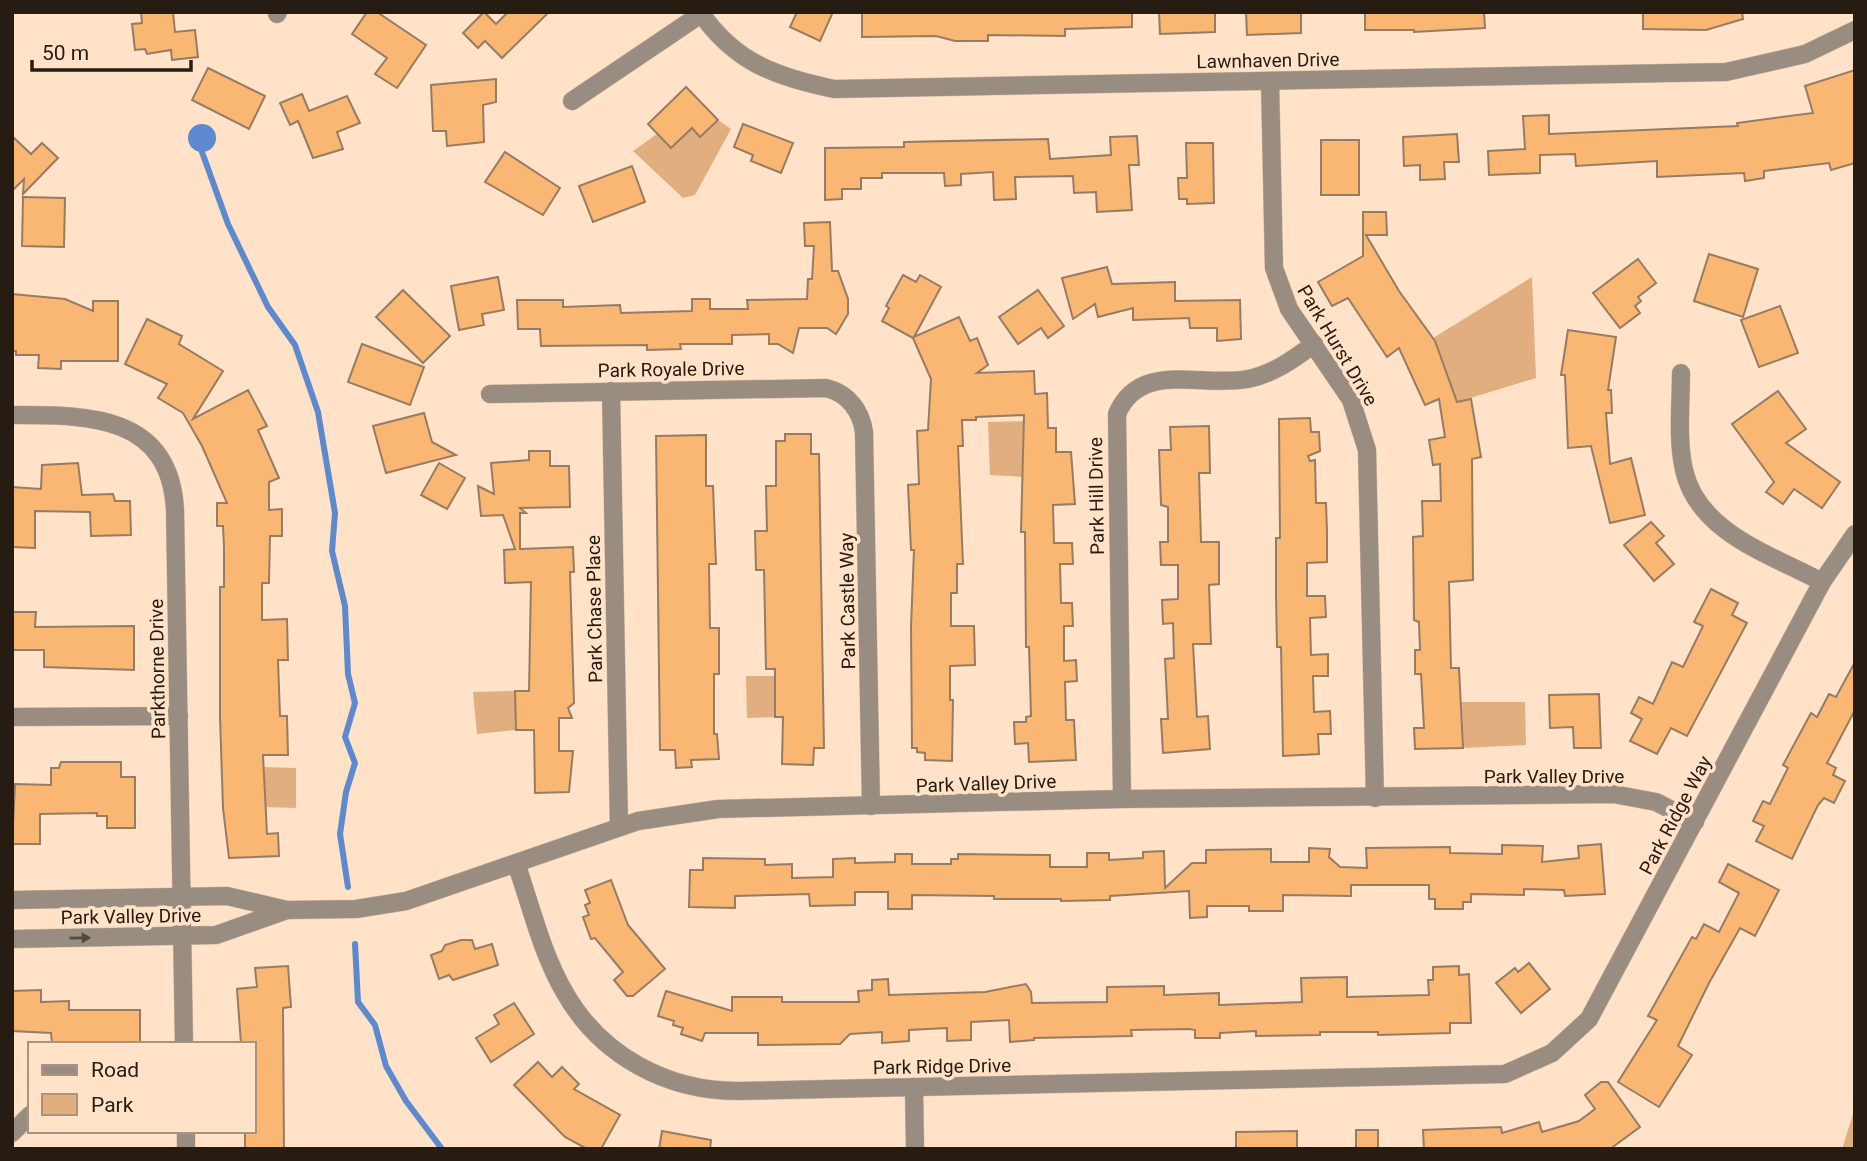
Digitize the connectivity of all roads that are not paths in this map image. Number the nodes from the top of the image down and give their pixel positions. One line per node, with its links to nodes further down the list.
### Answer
1 (701, 13): 3 (street, Lawnhaven Drive); 4 (street)
2 (1855, 30): 3 (street, Lawnhaven Drive)
3 (1270, 81): 5 (street, Park Hurst Drive)
4 (572, 101)
5 (1314, 344): 15 (street, Park Hurst Drive); 16 (street, Park Hill Drive)
6 (1681, 373): 12 (street)
7 (611, 391): 8 (street, Park Royale Drive); 9 (street, Park Royale Drive); 19 (street, Park Chase Place)
8 (490, 394)
9 (848, 400): 17 (street, Park Castle Way)
10 (12, 415): 13 (street, Parkthorne Drive)
11 (1855, 534): 12 (street, Park Ridge Way)
12 (1822, 582): 18 (street, Park Ridge Way)
13 (179, 716): 14 (street); 21 (street, Parkthorne Drive)
14 (12, 717)
15 (1375, 798): 16 (street, Park Valley Drive); 18 (street, Park Valley Drive)
16 (1122, 799): 17 (street, Park Valley Drive)
17 (871, 806): 19 (street, Park Valley Drive)
18 (1695, 822): 27 (street, Park Ridge Way)
19 (619, 827): 20 (street, Park Valley Drive)
20 (516, 863): 23 (street, Park Valley Drive); 28 (street, Park Ridge Drive)
21 (182, 897): 22 (street, Park Valley Drive); 23 (street, Park Valley Drive); 24 (street, Parkthorne Drive)
22 (12, 900)
23 (287, 910): 24 (street, Park Valley Drive)
24 (183, 936): 25 (street, Park Valley Drive, one-way to 24); 26 (street, Parkthorne Drive)
25 (12, 939)
26 (184, 1042)
27 (1495, 1076): 28 (street, Park Ridge Drive)
28 (914, 1087): 31 (street)
29 (28, 1117): 30 (street)
30 (12, 1133)
31 (915, 1149)

